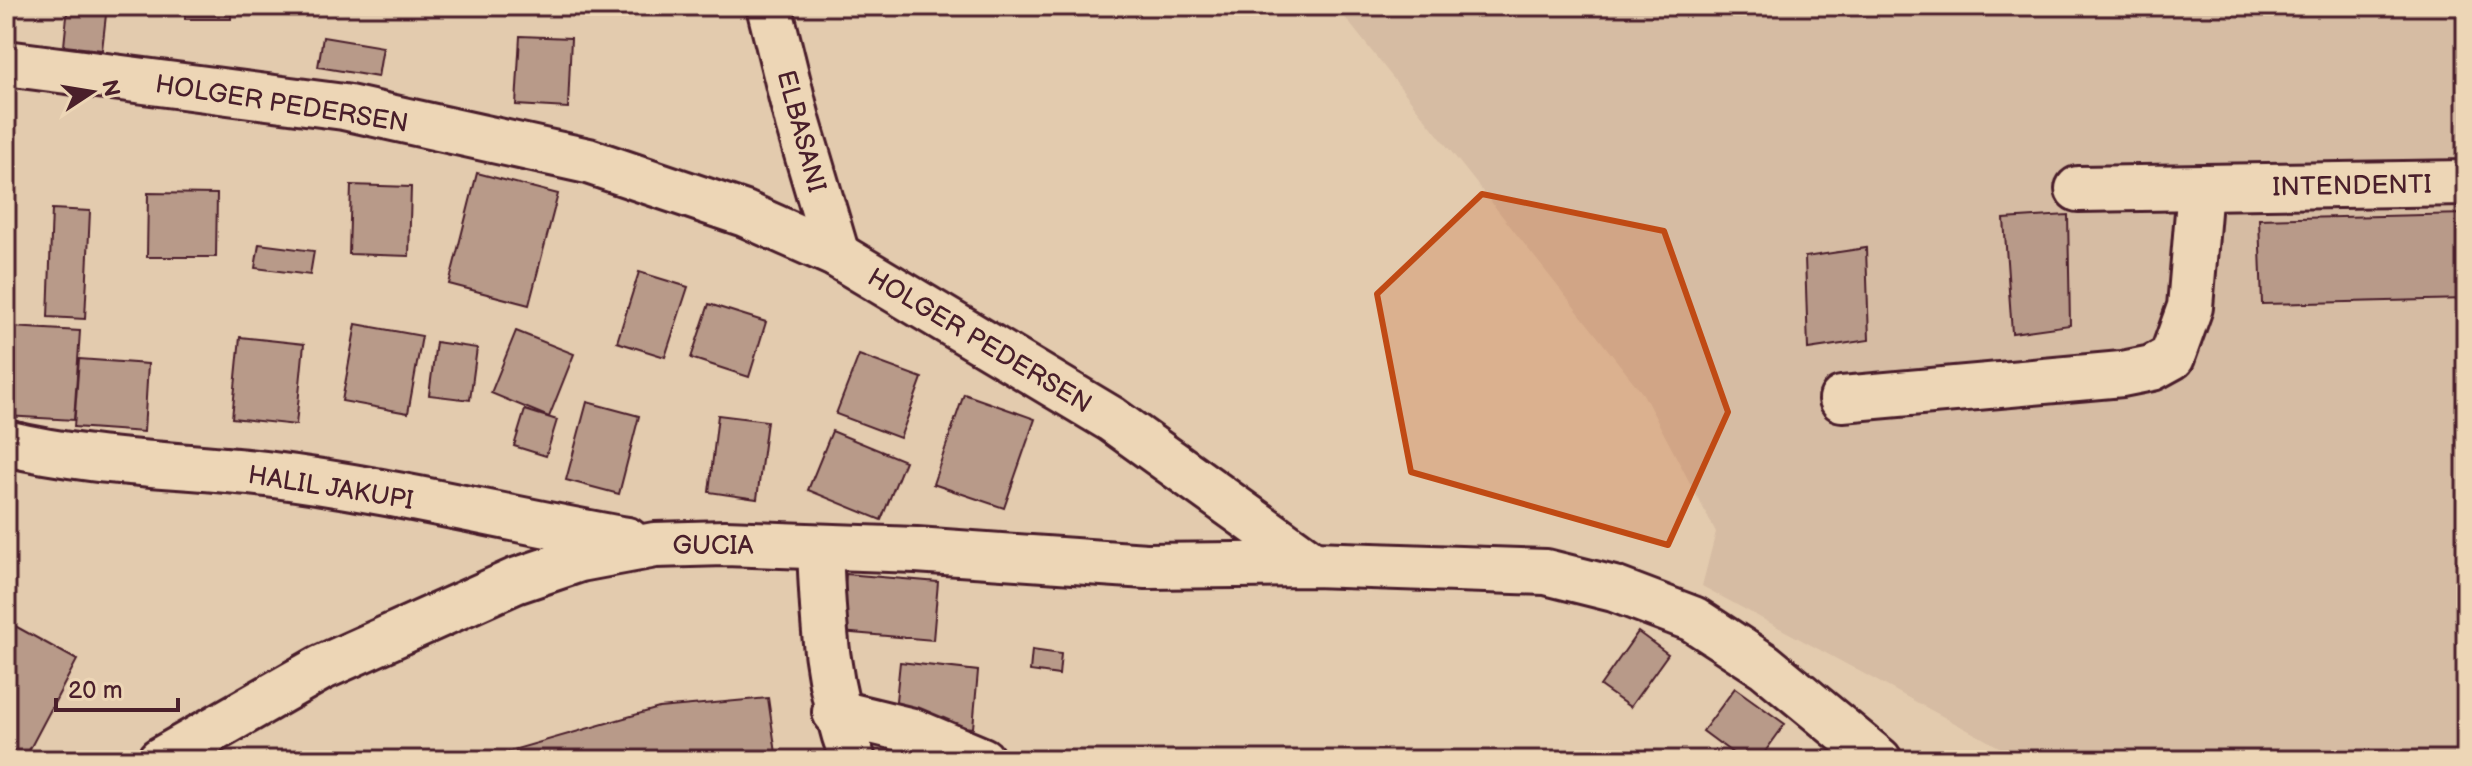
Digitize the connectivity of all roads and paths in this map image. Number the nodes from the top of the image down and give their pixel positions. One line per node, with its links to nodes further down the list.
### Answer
1 (769, 6): 6 (street, ELBASANI)
2 (6, 63): 6 (street, HOLGER PEDERSEN)
3 (2466, 183): 4 (street, INTENDENTI)
4 (2219, 188): 5 (street, INTENDENTI); 7 (street)
5 (2078, 189)
6 (837, 255): 11 (street, HOLGER PEDERSEN)
7 (1842, 399)
8 (6, 443): 9 (street, HALIL JAKUPI)
9 (655, 545): 10 (street, GUCIA); 13 (street, GUCIA)
10 (820, 548): 11 (street, GUCIA); 12 (street)
11 (1313, 564): 16 (street)
12 (835, 712): 14 (street); 15 (street)
13 (160, 760)
14 (853, 760)
15 (982, 760)
16 (1879, 760)

